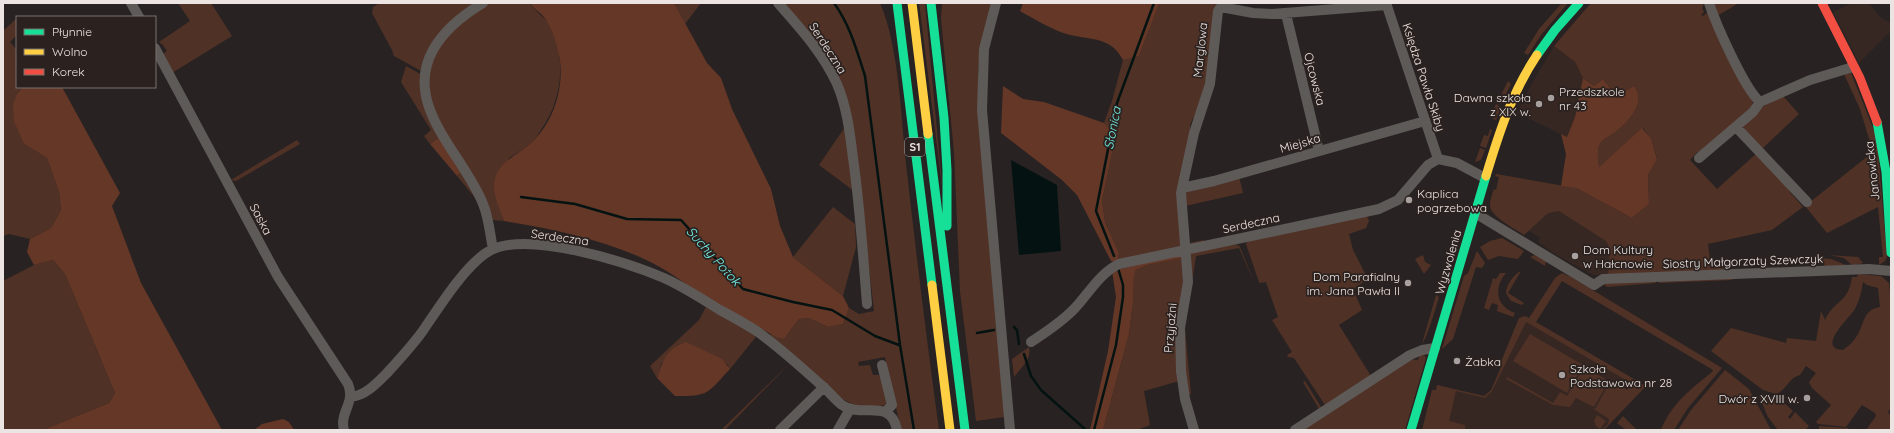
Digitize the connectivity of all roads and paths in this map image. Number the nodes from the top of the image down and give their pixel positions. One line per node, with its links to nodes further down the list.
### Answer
1 (131, 3): 14 (street)
2 (483, 3): 28 (street)
3 (778, 3): 33 (street, Serdeczna)
4 (897, 3): 15 (main road, S1)
5 (912, 3): 32 (main road, S1)
6 (931, 3): 32 (main road)
7 (996, 3): 47 (street)
8 (1579, 3): 24 (main road, Wyzwolenia)
9 (1709, 3): 18 (street)
10 (1822, 3): 17 (main road, Janowicka)
11 (1387, 4): 13 (street, Marglowa); 19 (street, Księdza Pawła Skiby)
12 (888, 8): 15 (main road)
13 (1286, 14): 21 (street, Ojcowska); 25 (street, Marglowa)
14 (138, 16)
15 (902, 45): 45 (main road, S1)
16 (156, 50): 38 (street, Saska)
17 (1853, 67): 18 (street); 30 (main road, Janowicka)
18 (1760, 102): 20 (street)
19 (1424, 121): 21 (street, Miejska); 23 (street, Księdza Pawła Skiby)
20 (1736, 127): 22 (street); 26 (street)
21 (1319, 151): 25 (street, Miejska)
22 (1699, 158)
23 (1438, 159): 24 (street); 29 (street, Serdeczna)
24 (1485, 178): 27 (main road, Wyzwolenia)
25 (1182, 188): 29 (street, Przyjaźni)
26 (1807, 202)
27 (1475, 213): 31 (street, Siostry Małgorzaty Szewczyk); 35 (main road, Wyzwolenia)
28 (493, 249): 37 (street, Serdeczna); 38 (street)
29 (1186, 250): 34 (street, Serdeczna); 48 (street, Przyjaźni)
30 (1891, 253)
31 (1891, 271)
32 (944, 272): 46 (main road, S1)
33 (867, 304)
34 (1031, 342)
35 (1435, 348): 49 (street); 50 (main road, Wyzwolenia)
36 (882, 365): 40 (street)
37 (824, 387): 39 (street, Serdeczna); 42 (street)
38 (351, 397): 41 (street)
39 (850, 409): 40 (street); 43 (street)
40 (886, 412): 44 (street)
41 (344, 430)
42 (780, 430)
43 (838, 430)
44 (897, 430)
45 (950, 430)
46 (965, 430)
47 (1010, 430)
48 (1194, 430)
49 (1295, 430)
50 (1412, 430)

